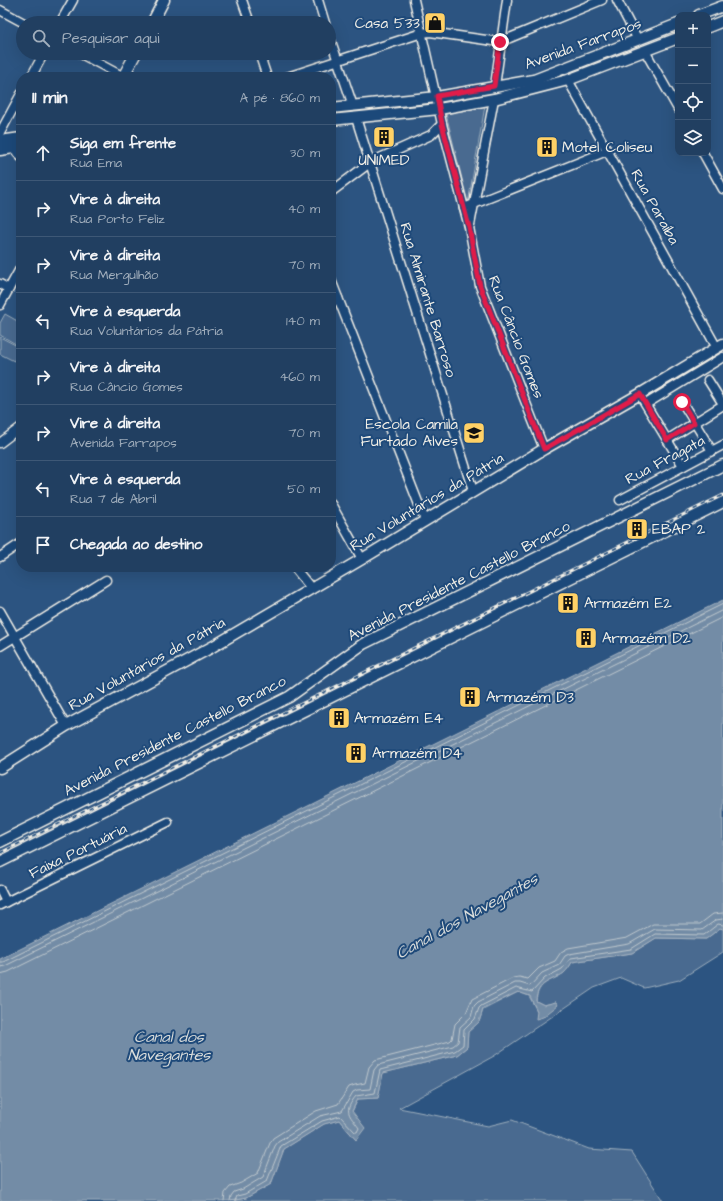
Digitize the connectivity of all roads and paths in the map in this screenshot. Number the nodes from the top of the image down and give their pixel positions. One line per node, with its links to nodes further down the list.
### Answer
1 (73, 0): 12 (street)
2 (164, 0): 13 (main road)
3 (242, 0): 14 (street)
4 (318, 0): 15 (street)
5 (414, 0): 20 (street, Rua Câncio Gomes)
6 (507, 0): 23 (street)
7 (602, 0): 23 (street)
8 (617, 0): 22 (street)
9 (718, 4): 11 (main road)
10 (0, 10): 16 (street)
11 (704, 12)
12 (64, 16)
13 (156, 16)
14 (248, 16)
15 (323, 16)
16 (16, 19)
17 (723, 21): 19 (main road)
18 (675, 25): 22 (main road, Avenida Farrapos)
19 (711, 26)
20 (422, 33): 23 (street); 30 (street); 38 (street, Rua Câncio Gomes)
21 (675, 39): 24 (main road, Avenida Farrapos)
22 (638, 40): 37 (main road, Avenida Farrapos)
23 (500, 42): 37 (street)
24 (645, 51): 36 (main road, Avenida Farrapos); 41 (street)
25 (336, 58): 30 (street)
26 (40, 60): 31 (street)
27 (92, 60): 32 (street)
28 (132, 60): 33 (main road)
29 (261, 60): 34 (street)
30 (337, 61): 35 (street); 42 (street)
31 (34, 72)
32 (114, 72)
33 (126, 72)
34 (265, 72)
35 (303, 72)
36 (568, 80): 39 (main road, Avenida Farrapos); 53 (street, Rua Paraíba)
37 (494, 86): 38 (main road, Avenida Farrapos)
38 (437, 96): 42 (main road, Avenida Farrapos); 44 (street, Rua Câncio Gomes)
39 (494, 99): 44 (main road, Avenida Farrapos); 58 (street)
40 (16, 103): 48 (street)
41 (675, 104)
42 (353, 106): 43 (main road, Avenida Farrapos)
43 (336, 108)
44 (439, 109): 45 (main road, Avenida Farrapos); 47 (street, Rua Câncio Gomes)
45 (356, 118): 46 (main road, Avenida Farrapos); 55 (street, Rua Almirante Barroso)
46 (336, 120)
47 (442, 124): 55 (street); 59 (street, Rua Câncio Gomes)
48 (0, 133)
49 (16, 139): 50 (main road)
50 (0, 141)
51 (0, 150): 52 (main road)
52 (16, 151)
53 (607, 151): 58 (street); 67 (street, Rua Paraíba)
54 (705, 156): 57 (street)
55 (371, 162): 56 (street); 83 (street, Rua Almirante Barroso)
56 (336, 188)
57 (723, 189)
58 (474, 204): 59 (street); 60 (street)
59 (464, 208): 60 (street, Rua Câncio Gomes)
60 (469, 227): 79 (street, Rua Câncio Gomes)
61 (16, 276): 63 (street)
62 (0, 284): 63 (street)
63 (9, 289): 66 (street)
64 (336, 293): 65 (street)
65 (338, 298): 87 (street)
66 (0, 305)
67 (720, 346): 70 (main road, Rua Voluntários da Pátria)
68 (723, 357): 72 (street)
69 (708, 380): 73 (street)
70 (640, 394): 72 (street); 79 (main road, Rua Voluntários da Pátria)
71 (682, 402): 74 (street)
72 (646, 404): 76 (street)
73 (723, 405): 74 (street)
74 (694, 423): 76 (street); 80 (street)
75 (16, 431): 77 (street)
76 (667, 440): 82 (street)
77 (0, 443)
78 (723, 445): 80 (street, Rua Fragata)
79 (544, 449): 83 (main road, Rua Voluntários da Pátria)
80 (712, 451): 82 (street, Rua Fragata)
81 (723, 465): 100 (main road, Avenida Presidente Castello Branco)
82 (683, 466): 84 (street, Rua Fragata)
83 (473, 491): 87 (main road, Rua Voluntários da Pátria)
84 (620, 500)
85 (723, 502): 101 (main road)
86 (336, 513): 90 (street)
87 (425, 520): 90 (main road, Rua Voluntários da Pátria)
88 (16, 546): 89 (street)
89 (0, 557)
90 (362, 559): 93 (main road, Rua Voluntários da Pátria)
91 (298, 572): 93 (street)
92 (106, 580): 95 (street)
93 (311, 588): 97 (main road, Rua Voluntários da Pátria)
94 (0, 611): 95 (street)
95 (15, 637): 96 (street); 97 (street)
96 (0, 646)
97 (66, 726): 98 (main road, Rua Voluntários da Pátria)
98 (0, 768)
99 (168, 822): 103 (street, Faixa Portuária)
100 (0, 842)
101 (0, 862)
102 (0, 890): 103 (street)
103 (1, 904)

